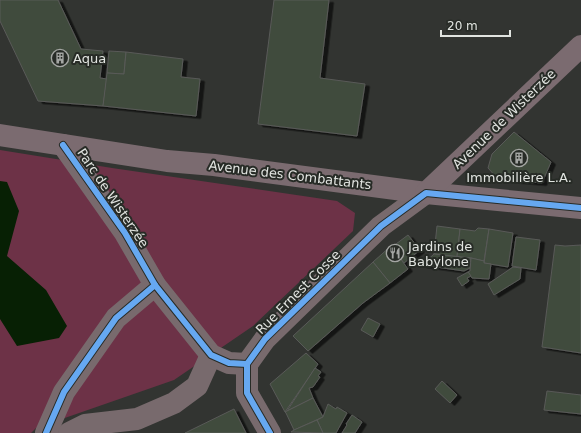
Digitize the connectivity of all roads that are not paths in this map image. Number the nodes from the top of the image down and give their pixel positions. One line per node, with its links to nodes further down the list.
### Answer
1 (581, 46): 4 (main road, Avenue de Wisterzée)
2 (0, 135): 3 (main road, Avenue des Combattants)
3 (63, 145): 4 (main road, Avenue des Combattants); 6 (street, Parc de Wisterzée)
4 (426, 193): 5 (main road, Avenue des Combattants); 8 (street, Rue Ernest Cosse)
5 (581, 208)
6 (155, 285): 7 (street, Parc de Wisterzée); 9 (street)
7 (211, 354): 8 (street, Parc de Wisterzée); 10 (street)
8 (247, 364): 11 (street)
9 (46, 433)
10 (69, 433)
11 (270, 433)

